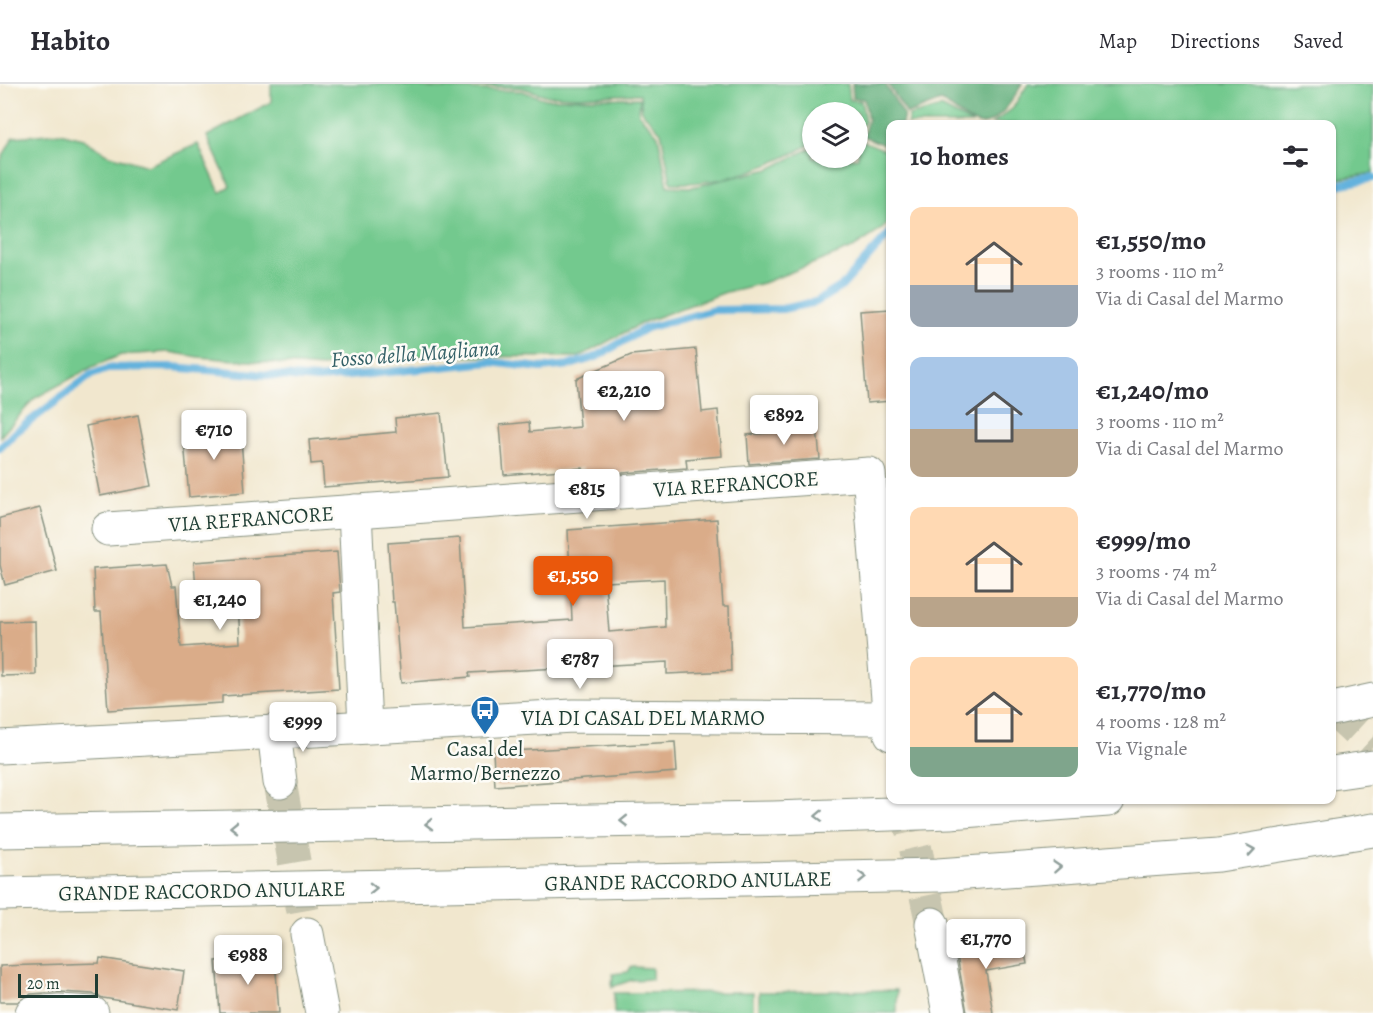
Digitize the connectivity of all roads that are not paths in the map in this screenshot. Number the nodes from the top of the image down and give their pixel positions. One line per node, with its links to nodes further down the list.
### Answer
1 (355, 511): 2 (main road, VIA REFRANCORE); 3 (main road, VIA REFRANCORE); 7 (main road)
2 (108, 529)
3 (886, 676)
4 (1373, 700): 5 (main road)
5 (1336, 708)
6 (886, 724): 7 (main road, VIA DI CASAL DEL MARMO)
7 (366, 726): 8 (main road, VIA DI CASAL DEL MARMO)
8 (274, 731): 9 (main road, VIA DI CASAL DEL MARMO); 12 (main road)
9 (0, 747)
10 (1373, 767): 11 (main road)
11 (1336, 772)
12 (280, 782)
13 (1055, 804): 15 (main road, one-way to 15)
14 (1373, 830): 16 (main road, GRANDE RACCORDO ANULARE, one-way to 14)
15 (0, 831)
16 (0, 894)
17 (932, 924): 22 (main road)
18 (307, 934): 21 (main road)
19 (32, 1013): 20 (main road)
20 (92, 1013)
21 (322, 1013)
22 (950, 1013)

